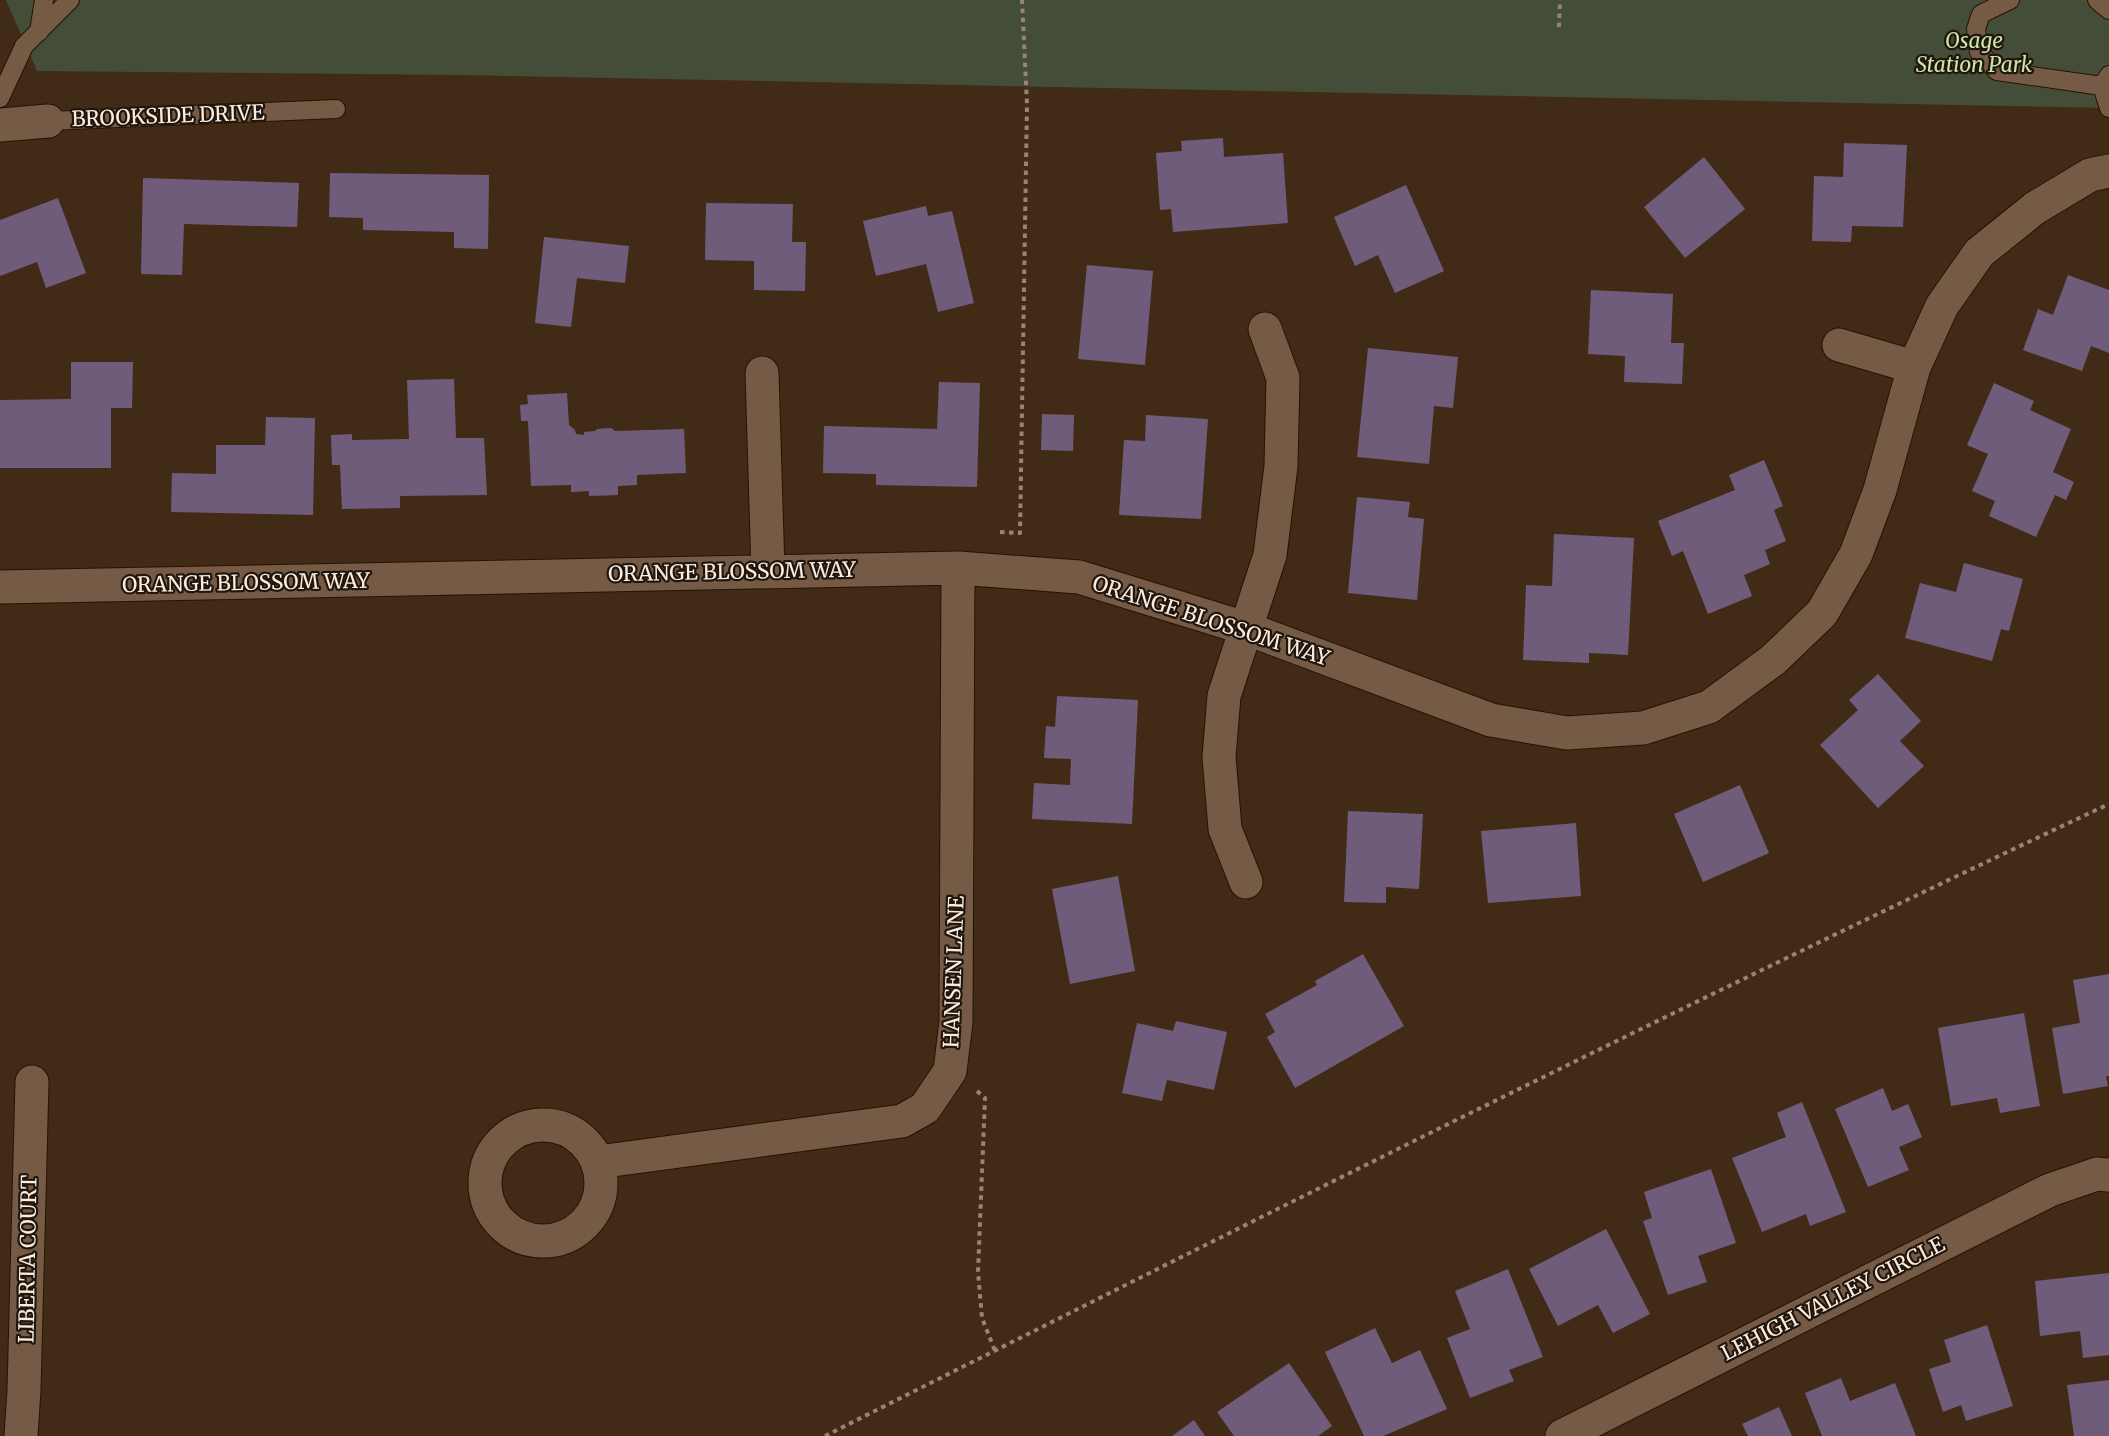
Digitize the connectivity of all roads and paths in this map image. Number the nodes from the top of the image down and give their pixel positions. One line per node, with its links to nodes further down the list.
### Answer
1 (44, 0): 9 (lane)
2 (70, 0): 9 (lane)
3 (1022, 0): 21 (path)
4 (1560, 0): 8 (path)
5 (2010, 0): 10 (lane)
6 (2097, 0): 7 (lane)
7 (2109, 10)
8 (1559, 27)
9 (39, 32): 11 (lane)
10 (2106, 81): 12 (lane)
11 (0, 98)
12 (2109, 108)
13 (336, 109): 14 (lane, BROOKSIDE DRIVE)
14 (48, 121): 15 (street, BROOKSIDE DRIVE)
15 (0, 125)
16 (2109, 171): 19 (street, ORANGE BLOSSOM WAY)
17 (1265, 329): 25 (street)
18 (1839, 345): 19 (street)
19 (1914, 367): 25 (street, ORANGE BLOSSOM WAY)
20 (762, 373): 23 (street)
21 (1000, 532)
22 (958, 568): 23 (street, ORANGE BLOSSOM WAY); 25 (street, ORANGE BLOSSOM WAY); 28 (street, HANSEN LANE)
23 (768, 571): 24 (street, ORANGE BLOSSOM WAY)
24 (0, 587)
25 (1245, 628): 27 (street)
26 (2109, 804): 32 (path)
27 (1246, 882)
28 (950, 1071): 30 (street, HANSEN LANE); 32 (path)
29 (32, 1082): 33 (street, LIBERTA COURT)
30 (598, 1162)
31 (2109, 1175): 35 (street, LEHIGH VALLEY CIRCLE)
32 (995, 1351): 34 (path)
33 (21, 1436)
34 (825, 1436)
35 (1562, 1436)

